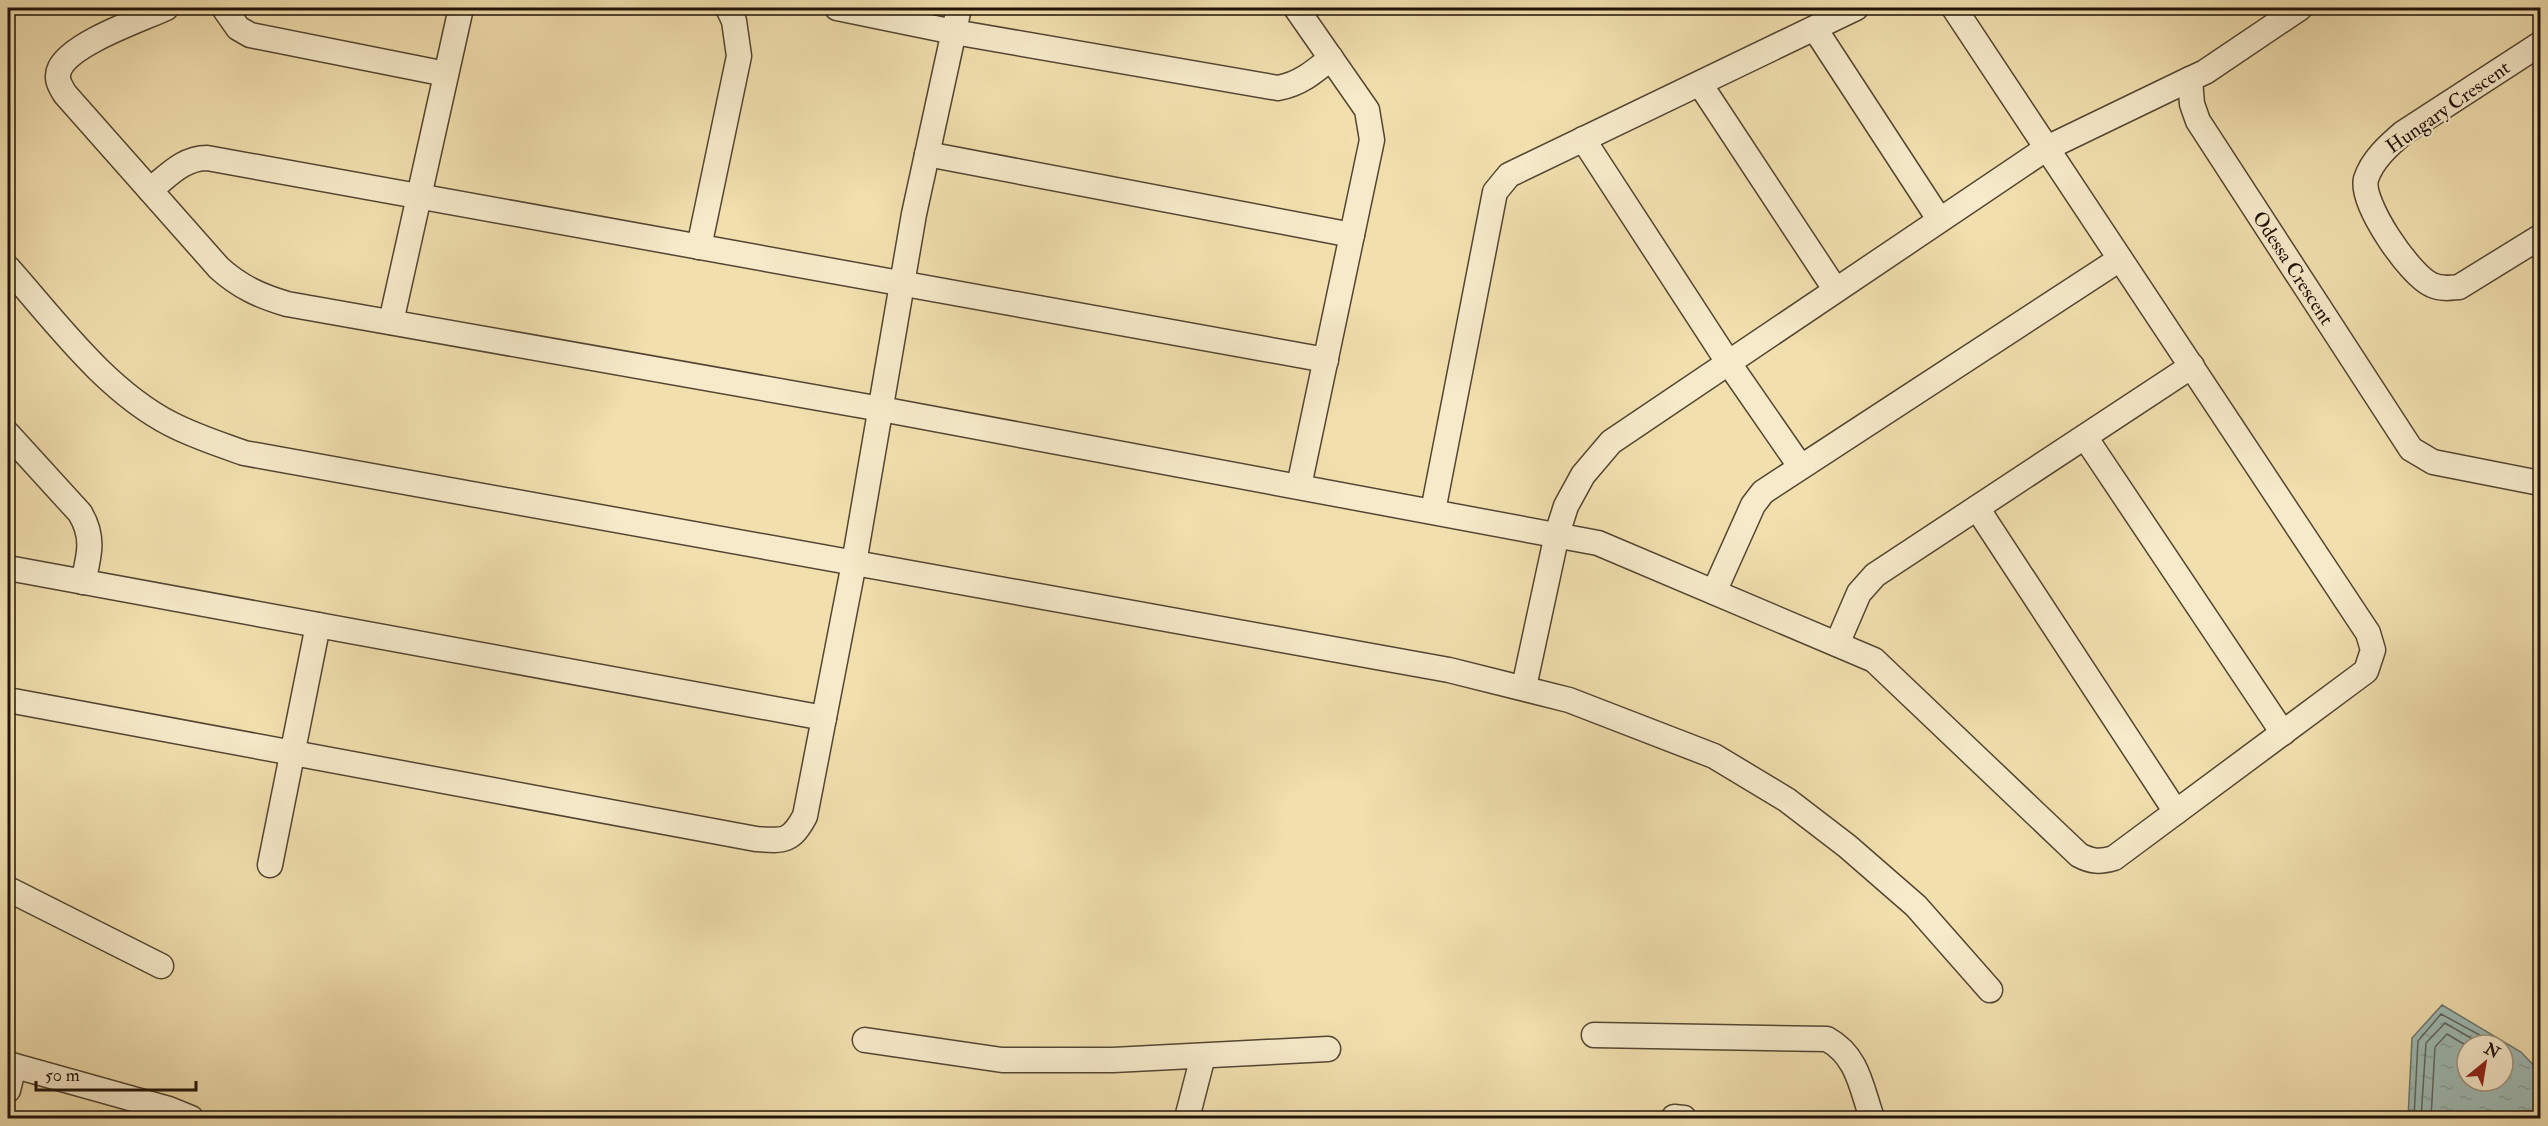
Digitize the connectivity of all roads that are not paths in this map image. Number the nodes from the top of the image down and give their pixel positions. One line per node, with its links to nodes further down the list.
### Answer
1 (166, 8): 21 (street)
2 (224, 8): 15 (street)
3 (460, 8): 15 (street)
4 (728, 8): 26 (street)
5 (837, 8): 12 (street)
6 (959, 8): 12 (street)
7 (1296, 8): 14 (street)
8 (1856, 8): 11 (street)
9 (1954, 8): 19 (street)
10 (2300, 8): 16 (street)
11 (1815, 29): 17 (street); 23 (street)
12 (954, 32): 14 (street); 20 (street)
13 (2541, 44): 25 (street, Hungary Crescent)
14 (1331, 58): 24 (street)
15 (446, 74): 22 (street)
16 (2190, 79): 19 (street); 39 (street, Odessa Crescent)
17 (1700, 84): 18 (street); 30 (street)
18 (1583, 139): 33 (street); 42 (street)
19 (2047, 148): 23 (street); 27 (street)
20 (927, 154): 24 (street); 29 (street)
21 (150, 190): 22 (street); 31 (street)
22 (418, 196): 26 (street); 31 (street)
23 (1939, 219): 30 (street)
24 (1352, 235): 32 (street)
25 (2541, 237)
26 (699, 247): 29 (street)
27 (2121, 259): 34 (street); 38 (street)
28 (8, 268): 44 (street)
29 (902, 283): 32 (street); 35 (street)
30 (1835, 289): 33 (street)
31 (391, 322): 35 (street)
32 (1326, 360): 40 (street)
33 (1728, 362): 38 (street); 43 (street)
34 (2192, 366): 37 (street); 53 (street)
35 (881, 409): 40 (street); 44 (street)
36 (8, 434): 46 (street)
37 (2085, 436): 41 (street); 53 (street)
38 (1800, 466): 47 (street)
39 (2541, 483)
40 (1299, 486): 42 (street)
41 (1977, 508): 49 (street); 55 (street)
42 (1433, 511): 43 (street)
43 (1557, 534): 47 (street); 50 (street)
44 (854, 563): 50 (street); 52 (street)
45 (8, 568): 46 (street)
46 (83, 582): 48 (street)
47 (1714, 592): 49 (street)
48 (318, 625): 52 (street); 54 (street)
49 (1837, 644): 55 (street)
50 (1524, 687): 59 (street)
51 (8, 700): 54 (street)
52 (824, 718): 54 (street)
53 (2283, 733): 55 (street)
54 (292, 753): 56 (street)
55 (2176, 812)
56 (270, 865)
57 (8, 889): 58 (street)
58 (161, 966)
59 (1990, 990)
60 (1594, 1035): 68 (street)
61 (865, 1040): 63 (street)
62 (1328, 1049): 63 (street)
63 (1203, 1056): 67 (street)
64 (11, 1065): 65 (street); 66 (street)
65 (8, 1090)
66 (191, 1119)
67 (1187, 1119)
68 (1872, 1119)

